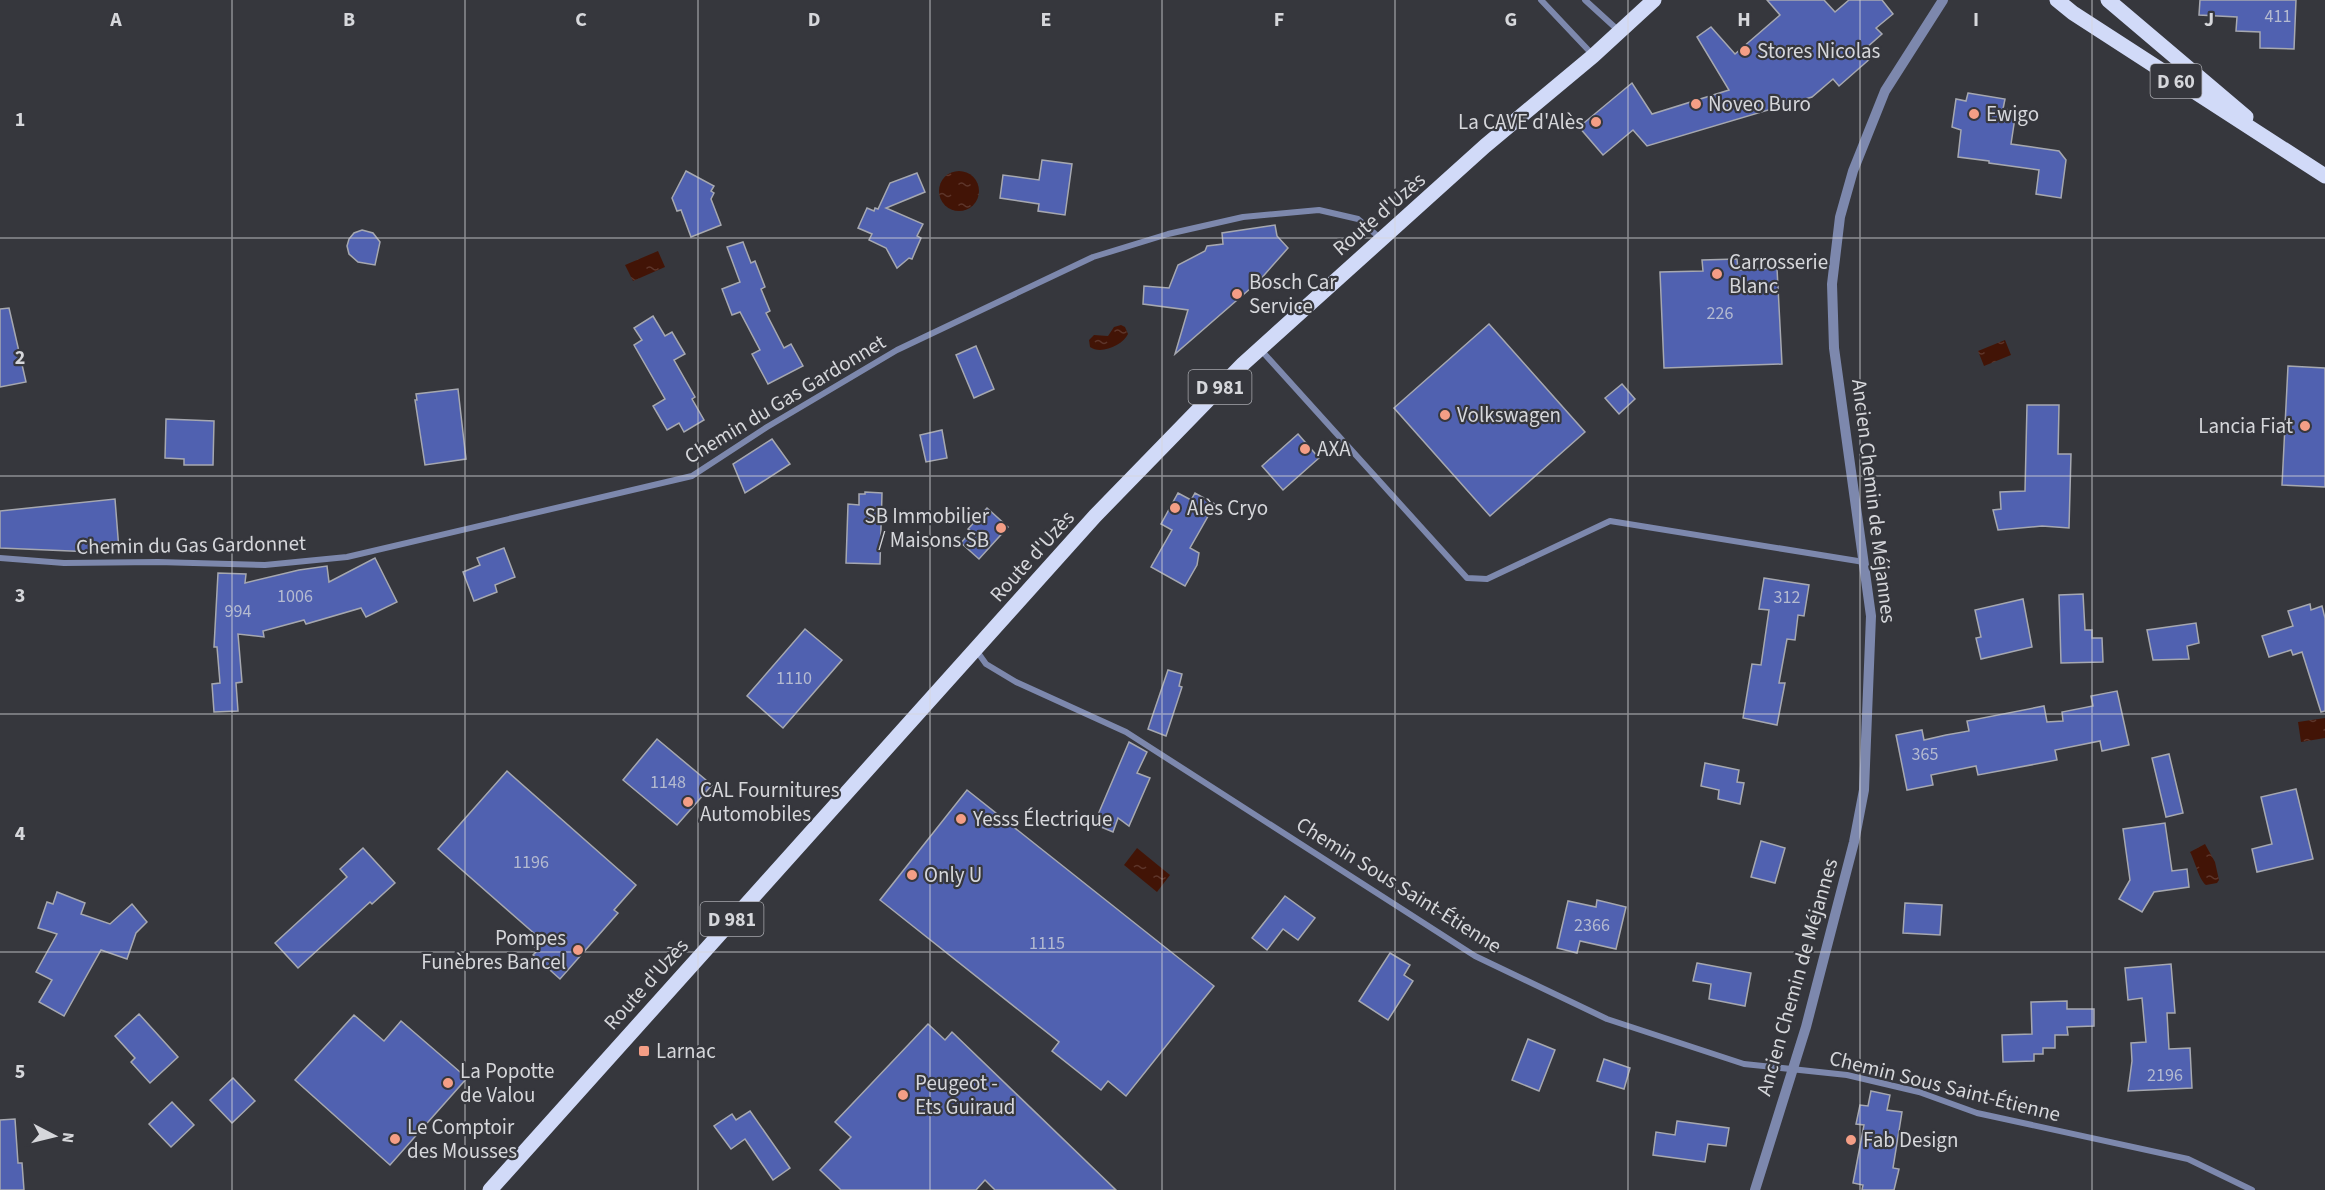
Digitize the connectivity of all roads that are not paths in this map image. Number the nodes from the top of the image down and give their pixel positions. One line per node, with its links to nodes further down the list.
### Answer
1 (1541, 0): 9 (street)
2 (1585, 0): 8 (street)
3 (1654, 0): 8 (main road, Route d'Uzès / D 981)
4 (1950, 0): 7 (street, Ancien Chemin de Méjannes)
5 (2057, 0): 10 (main road, D 60)
6 (2108, 0): 10 (main road, D 60)
7 (1942, 3): 15 (street, Ancien Chemin de Méjannes)
8 (1620, 31): 9 (main road, Route d'Uzès / D 981)
9 (1593, 56): 12 (main road, Route d'Uzès / D 981)
10 (2296, 159): 11 (main road, D 60)
11 (2325, 176)
12 (1381, 239): 13 (main road, Route d'Uzès / D 981); 14 (street, Chemin du Gas Gardonnet)
13 (1259, 349): 15 (street); 16 (main road, Route d'Uzès / D 981)
14 (0, 558)
15 (1865, 562): 17 (street, Ancien Chemin de Méjannes)
16 (976, 649): 17 (street, Chemin Sous Saint-Étienne); 18 (main road, Route d'Uzès / D 981)
17 (1792, 1069): 19 (street, Ancien Chemin de Méjannes); 20 (street, Chemin Sous Saint-Étienne)
18 (490, 1190)
19 (1755, 1190)
20 (2252, 1190)

